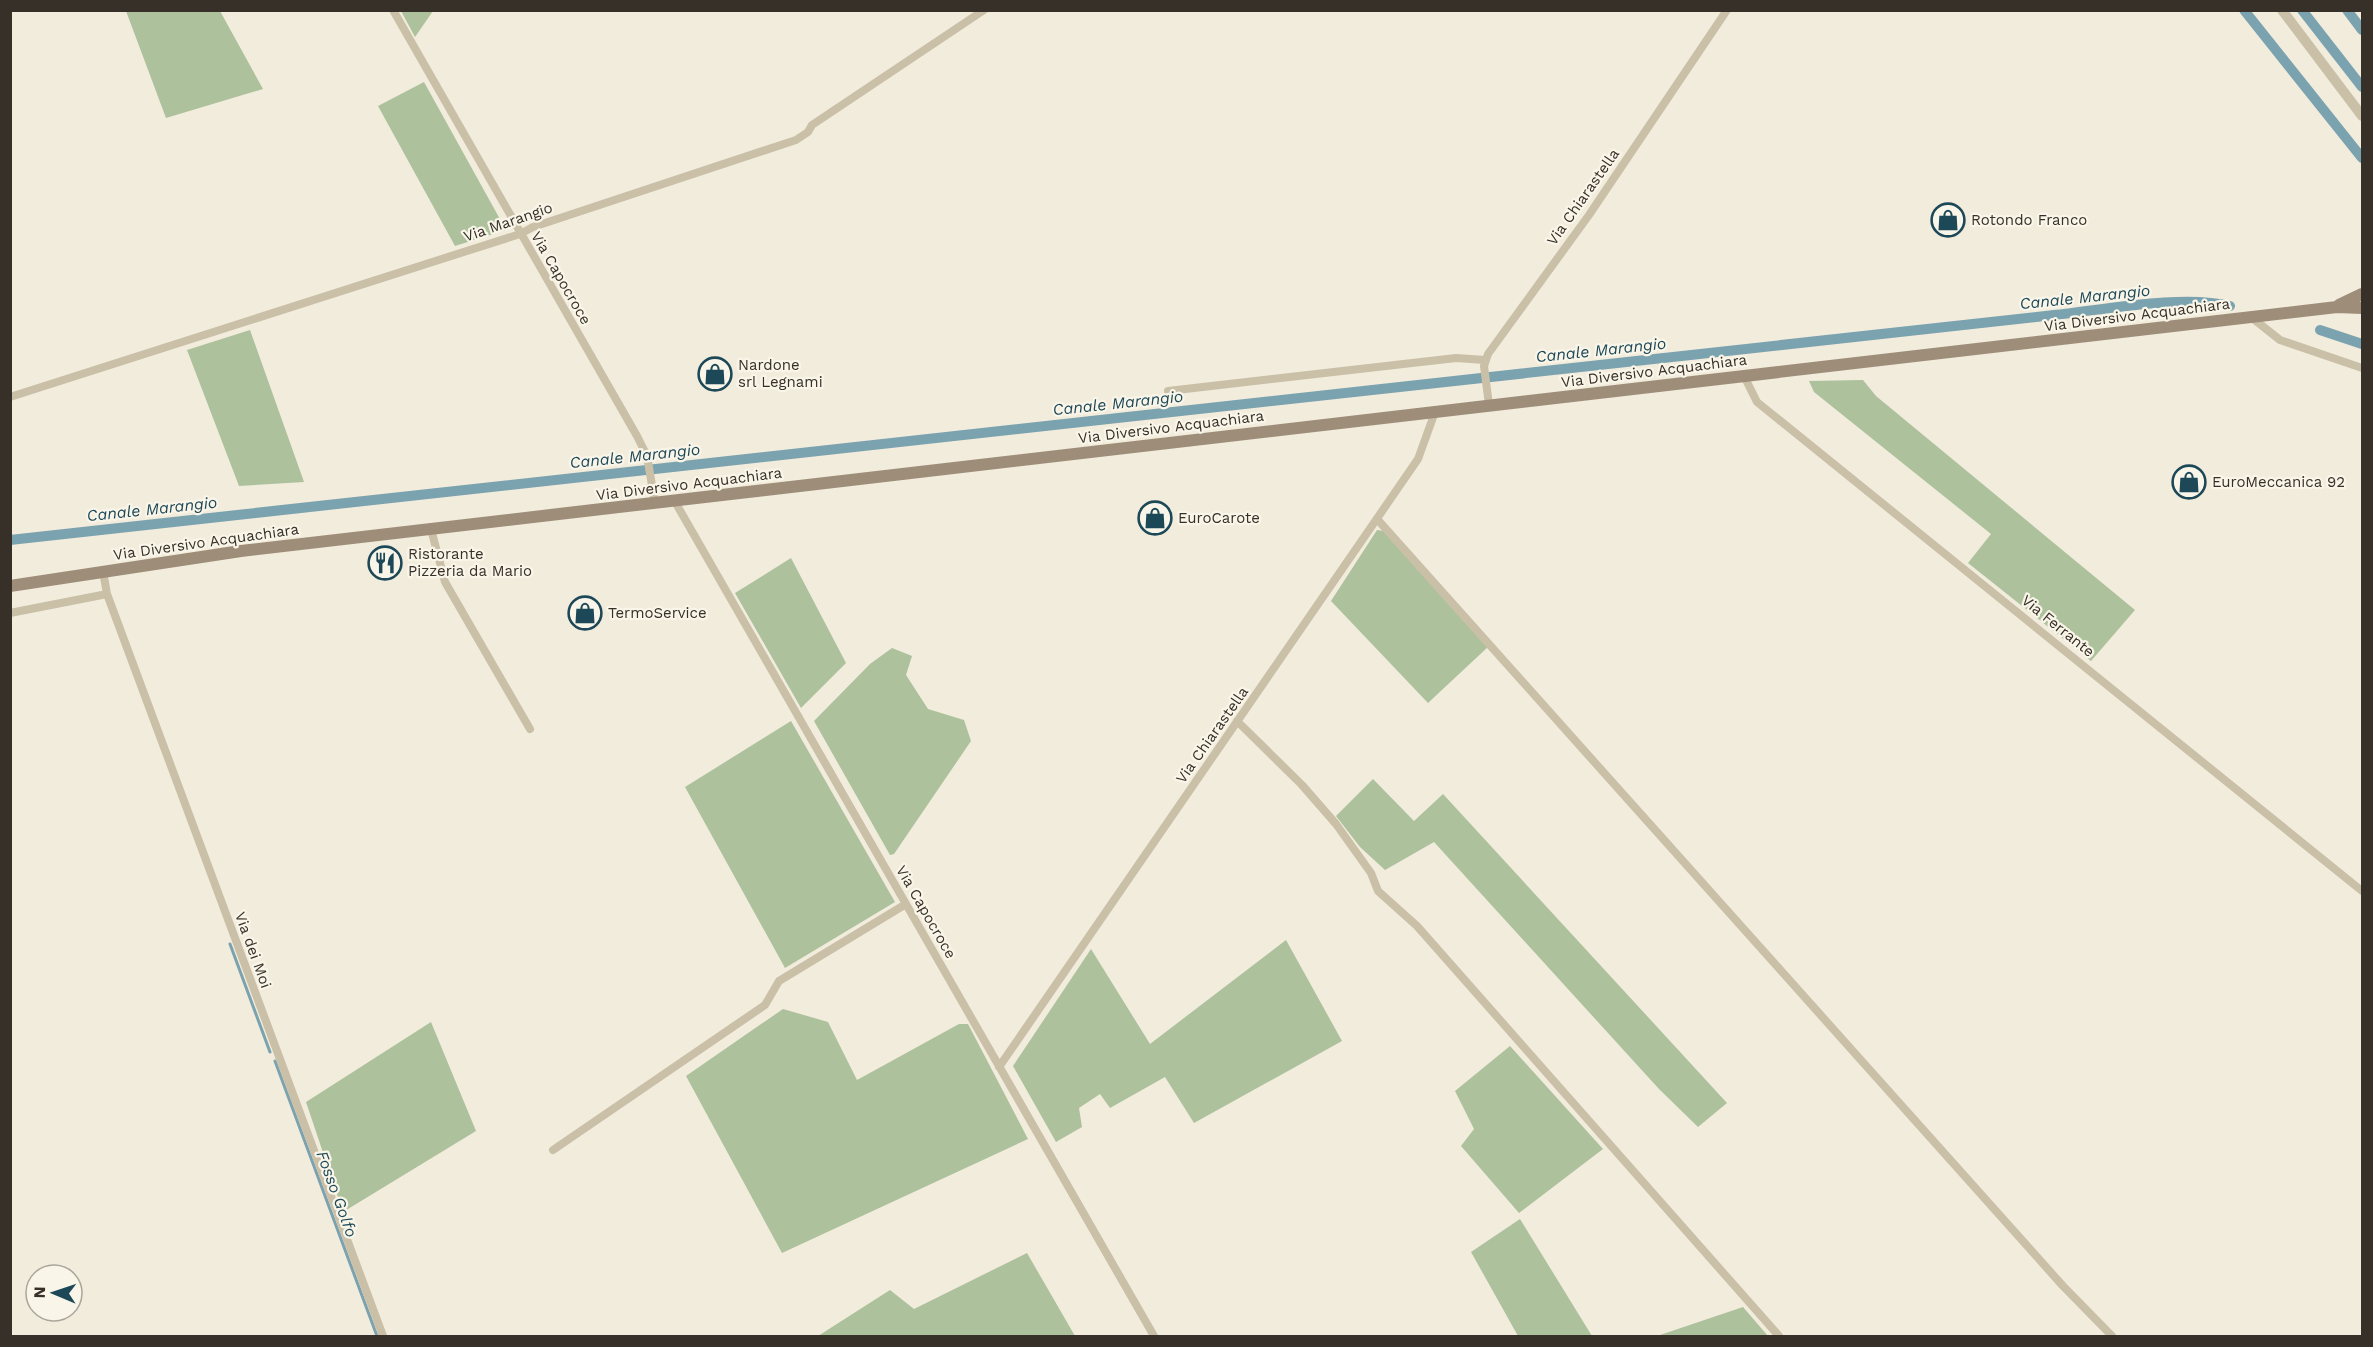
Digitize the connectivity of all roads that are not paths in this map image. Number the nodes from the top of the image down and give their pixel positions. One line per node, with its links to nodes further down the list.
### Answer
1 (393, 10): 6 (street, Via Capocroce)
2 (984, 10): 6 (street, Via Marangio)
3 (1727, 10): 11 (street, Via Chiarastella)
4 (2282, 10): 5 (street)
5 (2362, 116)
6 (520, 234): 15 (street, Via Marangio); 18 (street, Via Capocroce)
7 (2362, 294): 8 (main road)
8 (2337, 307): 9 (main road); 10 (main road, Via Diversivo Acquachiara)
9 (2362, 308)
10 (2251, 317): 12 (street); 13 (main road, Via Diversivo Acquachiara)
11 (1485, 363): 14 (street); 16 (street)
12 (2362, 368)
13 (1744, 376): 16 (main road, Via Diversivo Acquachiara); 28 (street, Via Ferrante)
14 (1168, 391)
15 (10, 397)
16 (1489, 405): 17 (main road, Via Diversivo Acquachiara)
17 (1435, 412): 19 (main road, Via Diversivo Acquachiara); 20 (street, Via Chiarastella)
18 (653, 497): 19 (main road, Via Diversivo Acquachiara); 21 (main road, Via Diversivo Acquachiara)
19 (674, 500): 29 (street, Via Capocroce)
20 (1377, 519): 26 (street, Via Chiarastella); 35 (street)
21 (432, 529): 22 (main road, Via Diversivo Acquachiara); 27 (street)
22 (103, 571): 23 (main road, Via Diversivo Acquachiara); 24 (street, Via dei Moi)
23 (10, 586)
24 (107, 594): 25 (street); 32 (street, Via dei Moi)
25 (10, 613)
26 (1237, 721): 30 (street, Via Chiarastella); 34 (street)
27 (530, 729)
28 (2362, 891)
29 (906, 904): 30 (street, Via Capocroce); 31 (street)
30 (999, 1066): 33 (street, Via Capocroce)
31 (553, 1150)
32 (382, 1336)
33 (1154, 1336)
34 (1779, 1336)
35 (2112, 1336)

